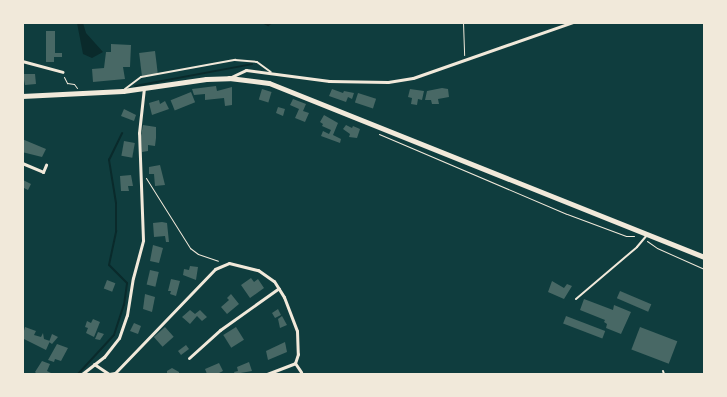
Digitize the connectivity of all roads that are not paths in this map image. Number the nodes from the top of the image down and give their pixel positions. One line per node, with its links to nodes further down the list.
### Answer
1 (573, 22): 4 (street)
2 (22, 61): 3 (street)
3 (63, 72)
4 (271, 72): 5 (street); 7 (lane)
5 (229, 78): 6 (main road); 11 (main road)
6 (144, 88): 7 (main road); 17 (street)
7 (124, 91): 8 (main road)
8 (22, 96)
9 (22, 163): 10 (street)
10 (46, 165)
11 (648, 233): 12 (main road); 14 (lane)
12 (704, 257)
13 (279, 288): 15 (street); 16 (street); 17 (street)
14 (576, 299)
15 (189, 358)
16 (295, 363): 18 (street); 20 (street)
17 (94, 364): 19 (street)
18 (301, 372)
19 (82, 374)
20 (267, 374)

